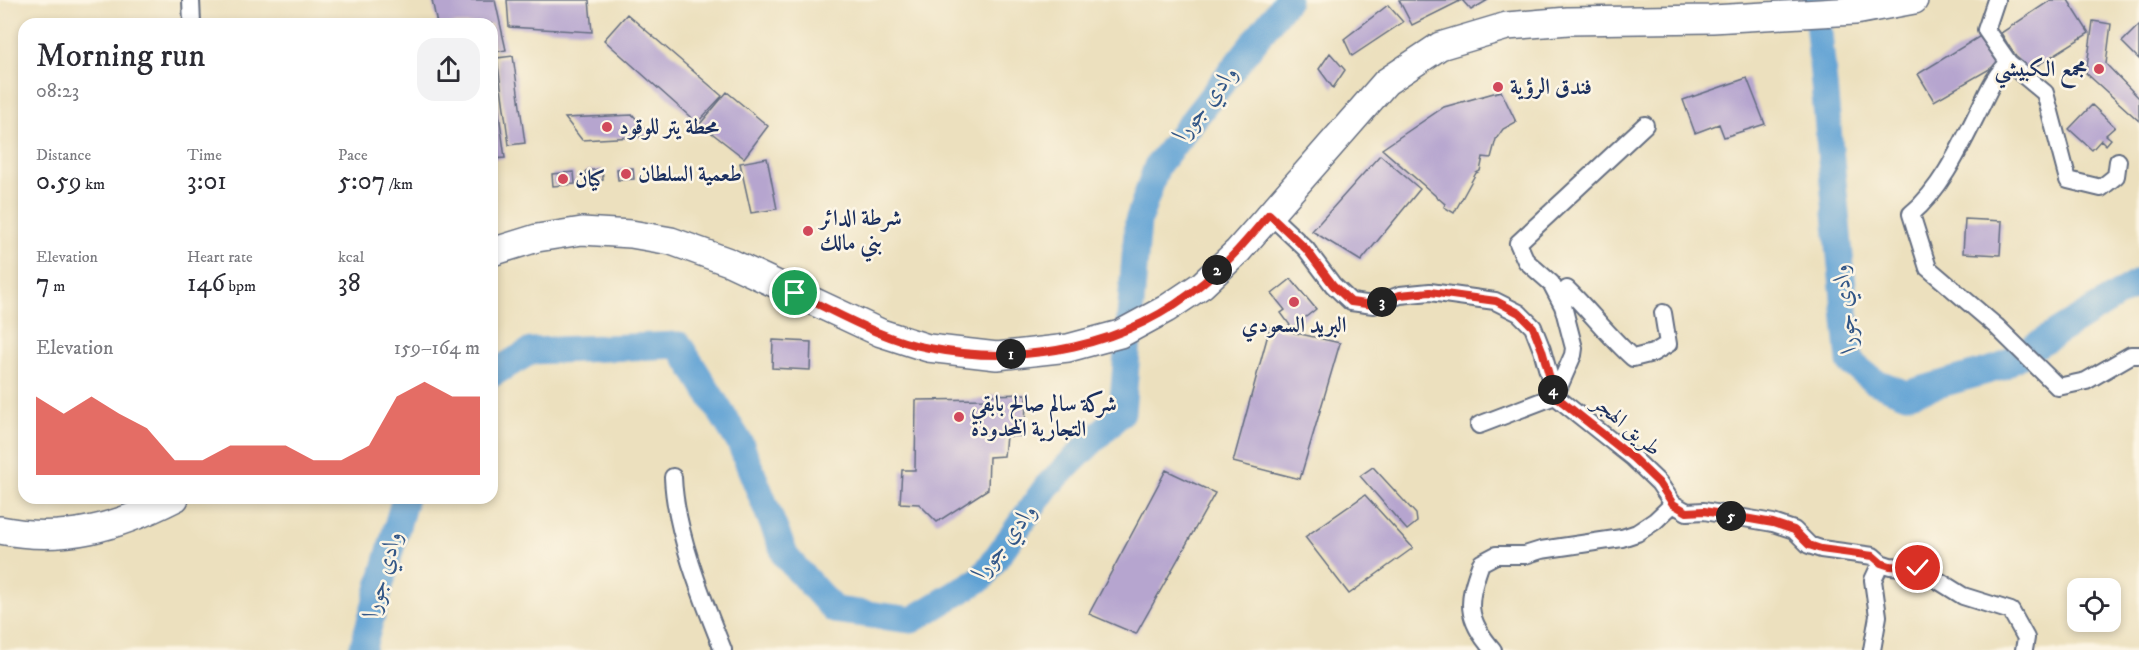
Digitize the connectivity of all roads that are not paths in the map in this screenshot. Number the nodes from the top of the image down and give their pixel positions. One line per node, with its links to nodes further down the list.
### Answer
1 (191, 0): 4 (street)
2 (1914, 0): 8 (main road)
3 (1996, 0): 5 (street)
4 (192, 18)
5 (2009, 63): 7 (street); 12 (street)
6 (1645, 125): 10 (street)
7 (2118, 161)
8 (1269, 214): 9 (main road); 13 (street)
9 (498, 250)
10 (1563, 306): 11 (street); 13 (street)
11 (1663, 313)
12 (2139, 355)
13 (1555, 396): 14 (street); 17 (street, طريق الهجر)
14 (1479, 425)
15 (674, 477): 20 (street)
16 (164, 504): 18 (main road)
17 (1673, 504): 19 (street); 21 (street)
18 (0, 530)
19 (1881, 563): 22 (street); 23 (street)
20 (723, 650)
21 (1493, 650)
22 (1872, 650)
23 (2024, 650)

